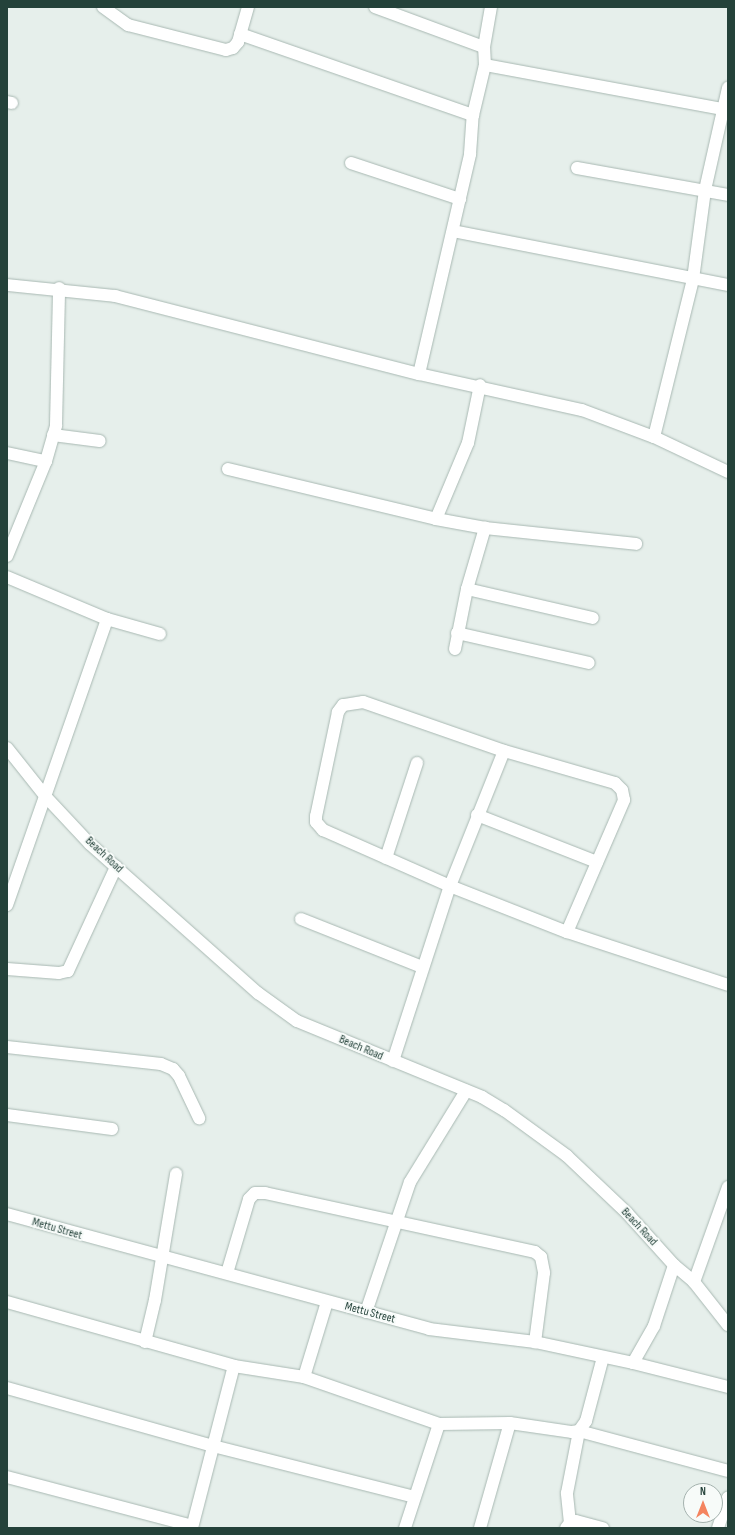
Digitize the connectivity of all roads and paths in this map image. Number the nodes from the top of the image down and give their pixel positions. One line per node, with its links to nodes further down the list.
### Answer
1 (103, 7): 5 (street)
2 (248, 7): 5 (street)
3 (375, 7): 6 (street)
4 (491, 7): 6 (street)
5 (240, 34): 10 (street)
6 (484, 47): 7 (street)
7 (485, 65): 9 (street); 10 (street)
8 (728, 88): 9 (street)
9 (726, 110): 13 (street)
10 (473, 115): 15 (street)
11 (351, 163): 15 (street)
12 (577, 168): 13 (street)
13 (705, 190): 14 (street); 17 (street)
14 (728, 195)
15 (460, 198): 16 (street)
16 (453, 231): 17 (street); 21 (street)
17 (693, 278): 19 (street); 24 (street)
18 (7, 285): 20 (street)
19 (728, 285)
20 (59, 288): 21 (street); 23 (street)
21 (419, 374): 22 (street)
22 (480, 385): 24 (street); 30 (street)
23 (53, 435): 25 (street); 27 (street)
24 (654, 437): 29 (street)
25 (100, 441)
26 (7, 453): 27 (street)
27 (46, 461): 33 (street)
28 (228, 469): 30 (street)
29 (728, 472)
30 (436, 519): 31 (street)
31 (485, 528): 32 (street); 35 (street)
32 (636, 544)
33 (7, 556)
34 (7, 577): 37 (street)
35 (467, 589): 36 (street); 38 (street)
36 (593, 618)
37 (107, 619): 39 (street); 45 (street)
38 (458, 633): 40 (street); 41 (street)
39 (160, 634)
40 (455, 648)
41 (589, 663)
42 (7, 748): 45 (street, Beach Road)
43 (504, 750): 46 (street); 47 (street); 48 (street)
44 (417, 763): 47 (street)
45 (46, 797): 49 (street, Beach Road); 51 (street)
46 (477, 815): 48 (street); 50 (street)
47 (386, 858): 50 (street)
48 (597, 862): 53 (street)
49 (116, 867): 55 (street); 58 (street, Beach Road)
50 (450, 886): 53 (street); 54 (street)
51 (7, 905)
52 (301, 919): 54 (street)
53 (567, 932): 56 (street)
54 (422, 967): 58 (street)
55 (7, 969)
56 (728, 985)
57 (7, 1047): 61 (street)
58 (393, 1062): 59 (street, Beach Road)
59 (466, 1091): 67 (street); 69 (street, Beach Road)
60 (7, 1114): 62 (street)
61 (199, 1118)
62 (112, 1129)
63 (176, 1174): 68 (street)
64 (728, 1187): 65 (street)
65 (724, 1210): 71 (street)
66 (7, 1214): 68 (street, Mettu Street)
67 (395, 1222): 70 (street); 74 (street); 77 (street)
68 (163, 1258): 70 (street, Mettu Street); 76 (street)
69 (674, 1265): 71 (street, Beach Road); 79 (street)
70 (227, 1273): 73 (street, Mettu Street)
71 (694, 1282): 75 (street, Beach Road)
72 (7, 1302): 76 (street)
73 (327, 1302): 74 (street, Mettu Street); 81 (street)
74 (366, 1312): 77 (street, Mettu Street)
75 (728, 1325)
76 (145, 1342): 80 (street)
77 (534, 1342): 78 (street, Mettu Street)
78 (603, 1357): 79 (street, Mettu Street); 86 (street)
79 (633, 1363): 82 (street, Mettu Street)
80 (234, 1366): 81 (street); 87 (street)
81 (304, 1377): 85 (street)
82 (728, 1386)
83 (7, 1388): 87 (street)
84 (510, 1423): 85 (street); 86 (street); 95 (street)
85 (439, 1424): 90 (street)
86 (579, 1431): 88 (street); 92 (street)
87 (213, 1446): 90 (street); 93 (street)
88 (728, 1471)
89 (7, 1477): 93 (street)
90 (414, 1497): 94 (street)
91 (728, 1498): 97 (street)
92 (568, 1525): 96 (street)
93 (192, 1527)
94 (405, 1528)
95 (480, 1528)
96 (603, 1528)
97 (718, 1528)

